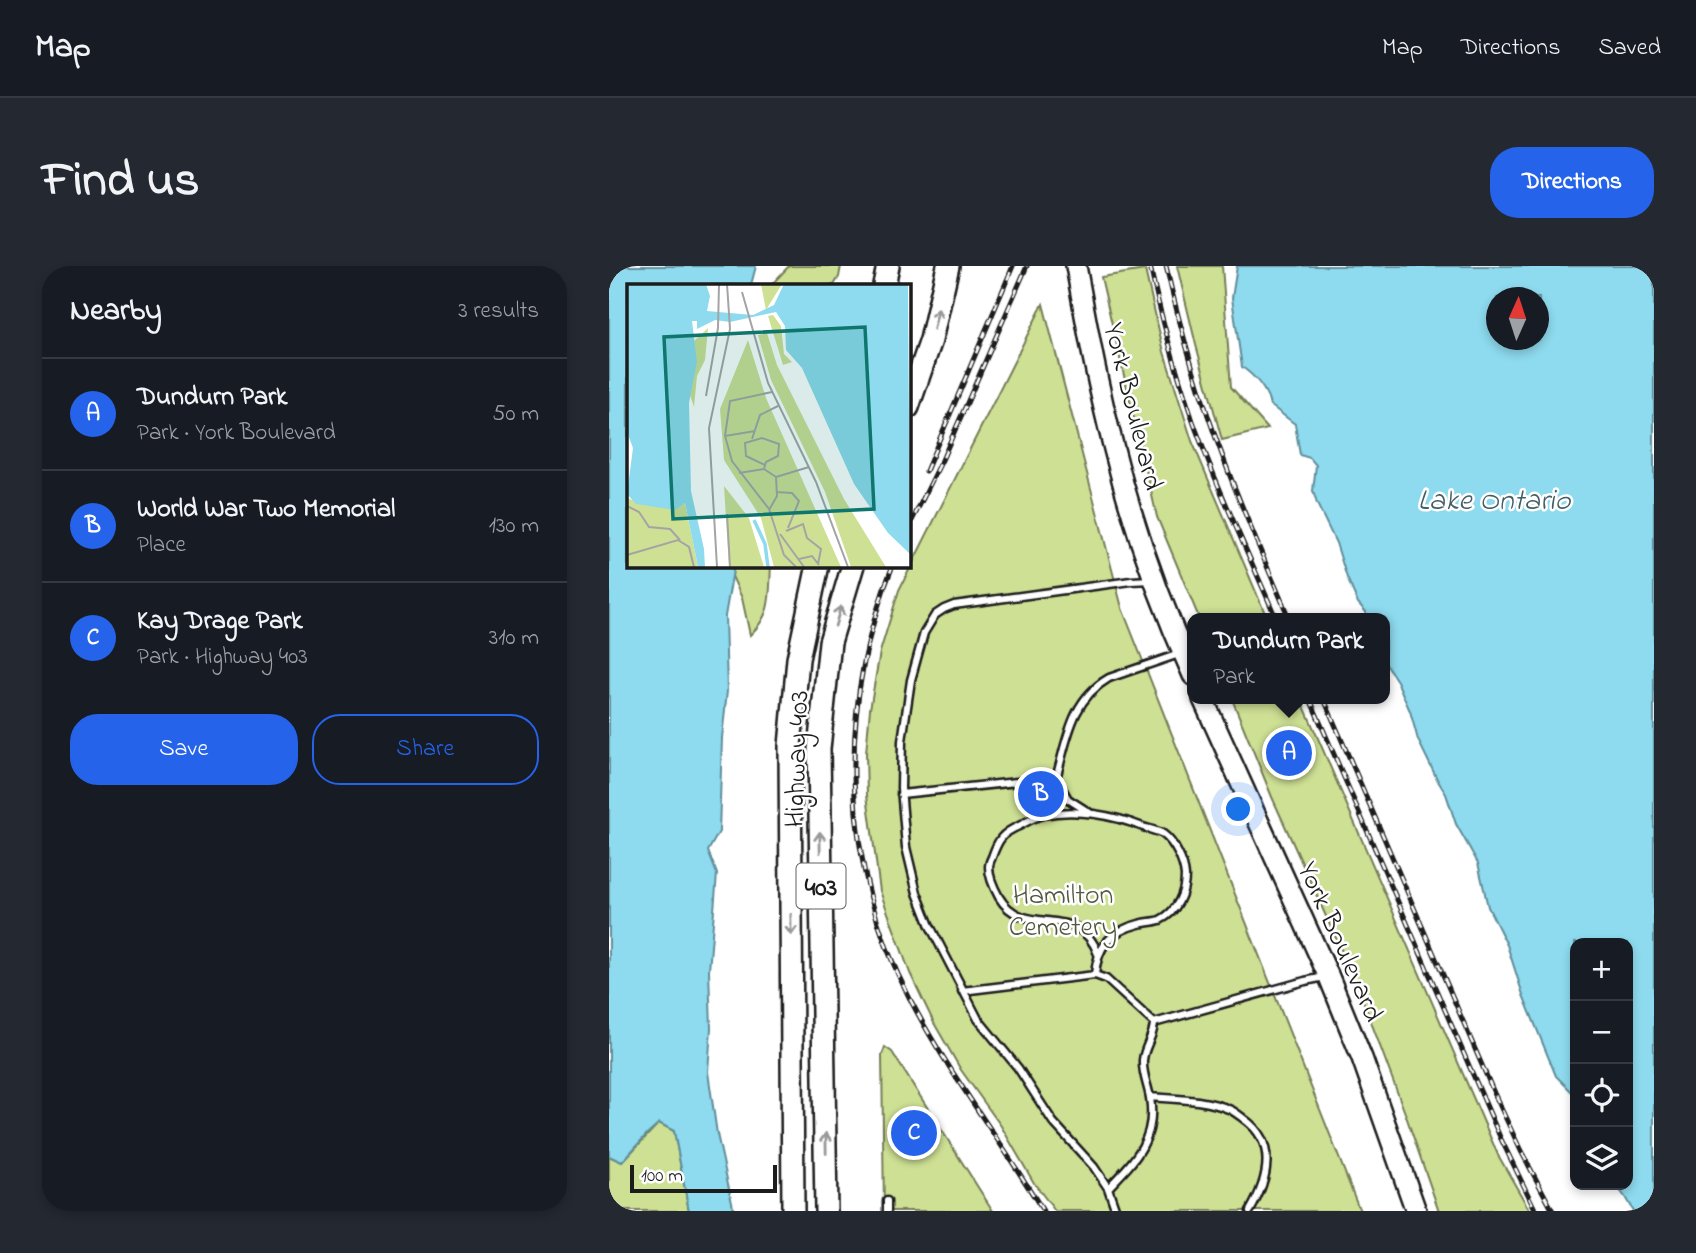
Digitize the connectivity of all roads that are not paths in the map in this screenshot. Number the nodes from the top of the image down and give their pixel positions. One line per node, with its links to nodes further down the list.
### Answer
1 (888, 266): 4 (highway)
2 (948, 266): 5 (highway, one-way to 2)
3 (1076, 266): 8 (main road, York Boulevard)
4 (884, 284)
5 (910, 401)
6 (818, 567): 24 (highway, Highway 403 / 403, one-way to 24)
7 (852, 567): 25 (highway, Highway 403 / 403, one-way to 7)
8 (1154, 580): 9 (main road, York Boulevard); 13 (lane)
9 (1183, 653): 10 (main road, York Boulevard); 12 (lane)
10 (1187, 662)
11 (1205, 704): 18 (main road, York Boulevard)
12 (1056, 778): 13 (lane); 14 (lane); 15 (lane)
13 (901, 794): 19 (lane)
14 (1092, 814): 15 (lane); 16 (lane)
15 (1040, 816): 16 (lane)
16 (1098, 954): 17 (lane)
17 (1095, 975): 19 (lane); 20 (lane)
18 (1329, 977): 20 (lane); 29 (main road, York Boulevard)
19 (962, 991): 22 (lane)
20 (1154, 1023): 21 (lane)
21 (1150, 1097): 22 (lane); 28 (lane)
22 (1108, 1188): 27 (lane)
23 (887, 1201): 26 (lane)
24 (793, 1211)
25 (826, 1211)
26 (887, 1211)
27 (1116, 1211)
28 (1250, 1211)
29 (1416, 1211)

